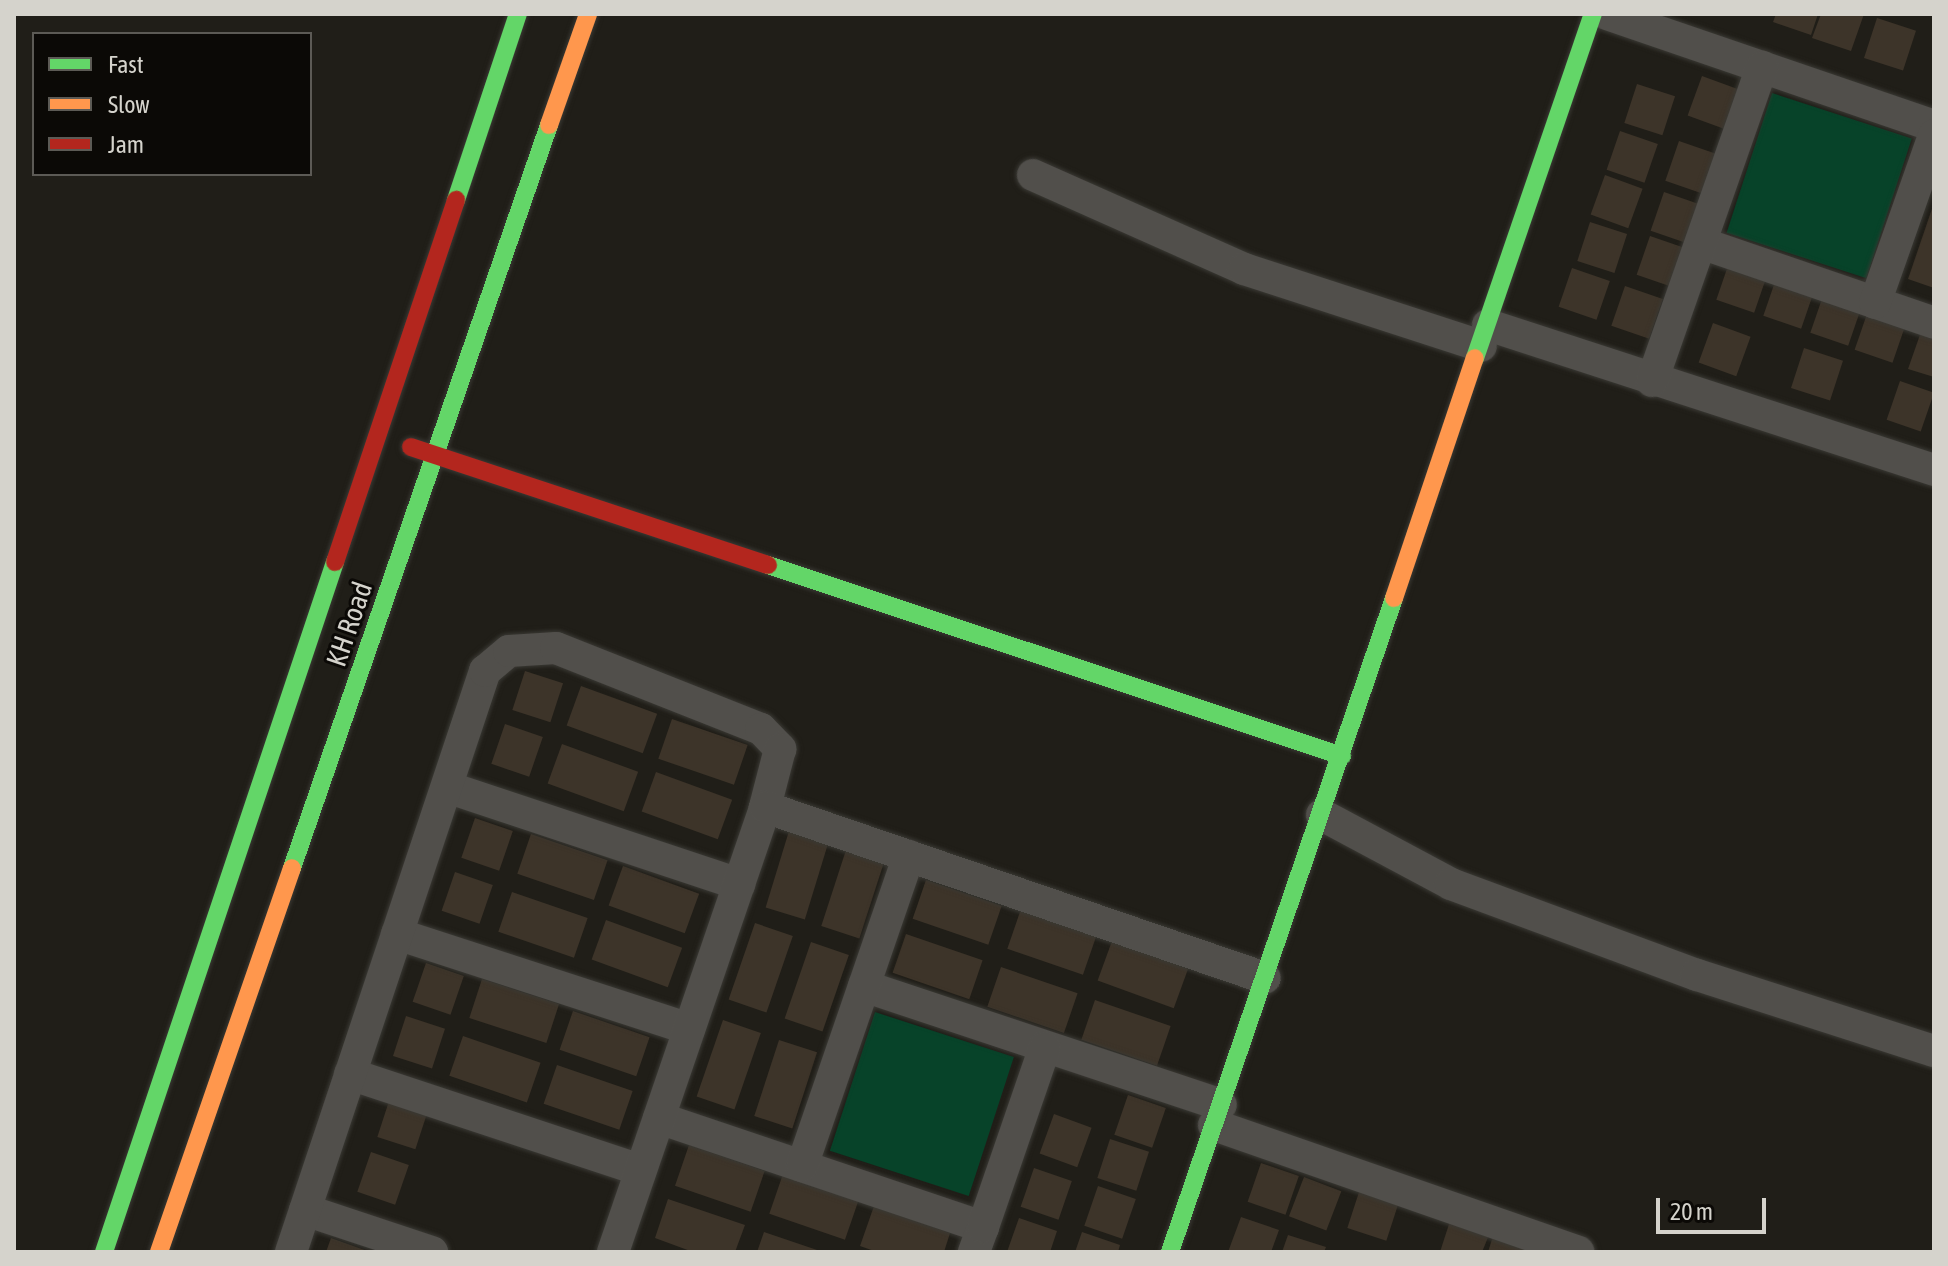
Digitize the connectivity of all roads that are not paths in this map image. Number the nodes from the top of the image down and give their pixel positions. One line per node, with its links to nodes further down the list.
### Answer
1 (518, 14): 14 (main road, KH Road)
2 (588, 14): 15 (main road, KH Road)
3 (1593, 14): 12 (main road)
4 (1607, 14): 5 (street)
5 (1762, 67): 6 (street); 9 (street)
6 (1934, 126)
7 (1934, 135): 10 (street)
8 (1033, 175): 12 (street)
9 (1701, 243): 10 (street); 13 (street)
10 (1875, 303): 11 (street)
11 (1934, 323)
12 (1484, 335): 13 (street); 17 (main road)
13 (1652, 381): 16 (street)
14 (377, 436): 15 (main road); 37 (main road, KH Road)
15 (438, 455): 17 (main road); 38 (main road, KH Road)
16 (1934, 470)
17 (1342, 756): 20 (main road)
18 (447, 787): 19 (street); 22 (street); 23 (street)
19 (765, 807): 21 (street); 22 (street)
20 (1322, 815): 24 (main road); 28 (street)
21 (909, 856): 24 (street); 25 (street)
22 (739, 884): 26 (street)
23 (397, 934): 26 (street); 29 (street)
24 (1265, 978): 30 (main road)
25 (864, 986): 27 (street); 32 (street)
26 (689, 1029): 31 (street)
27 (1045, 1047): 30 (street); 35 (street)
28 (1934, 1051)
29 (350, 1074): 33 (street); 34 (street)
30 (1217, 1115): 36 (street); 42 (main road)
31 (659, 1118): 32 (street); 33 (street)
32 (802, 1166): 35 (street)
33 (641, 1170): 41 (street)
34 (305, 1210): 39 (street); 40 (street)
35 (978, 1240)
36 (1563, 1249)
37 (104, 1252)
38 (159, 1252)
39 (291, 1252)
40 (432, 1252)
41 (613, 1252)
42 (1170, 1252)

